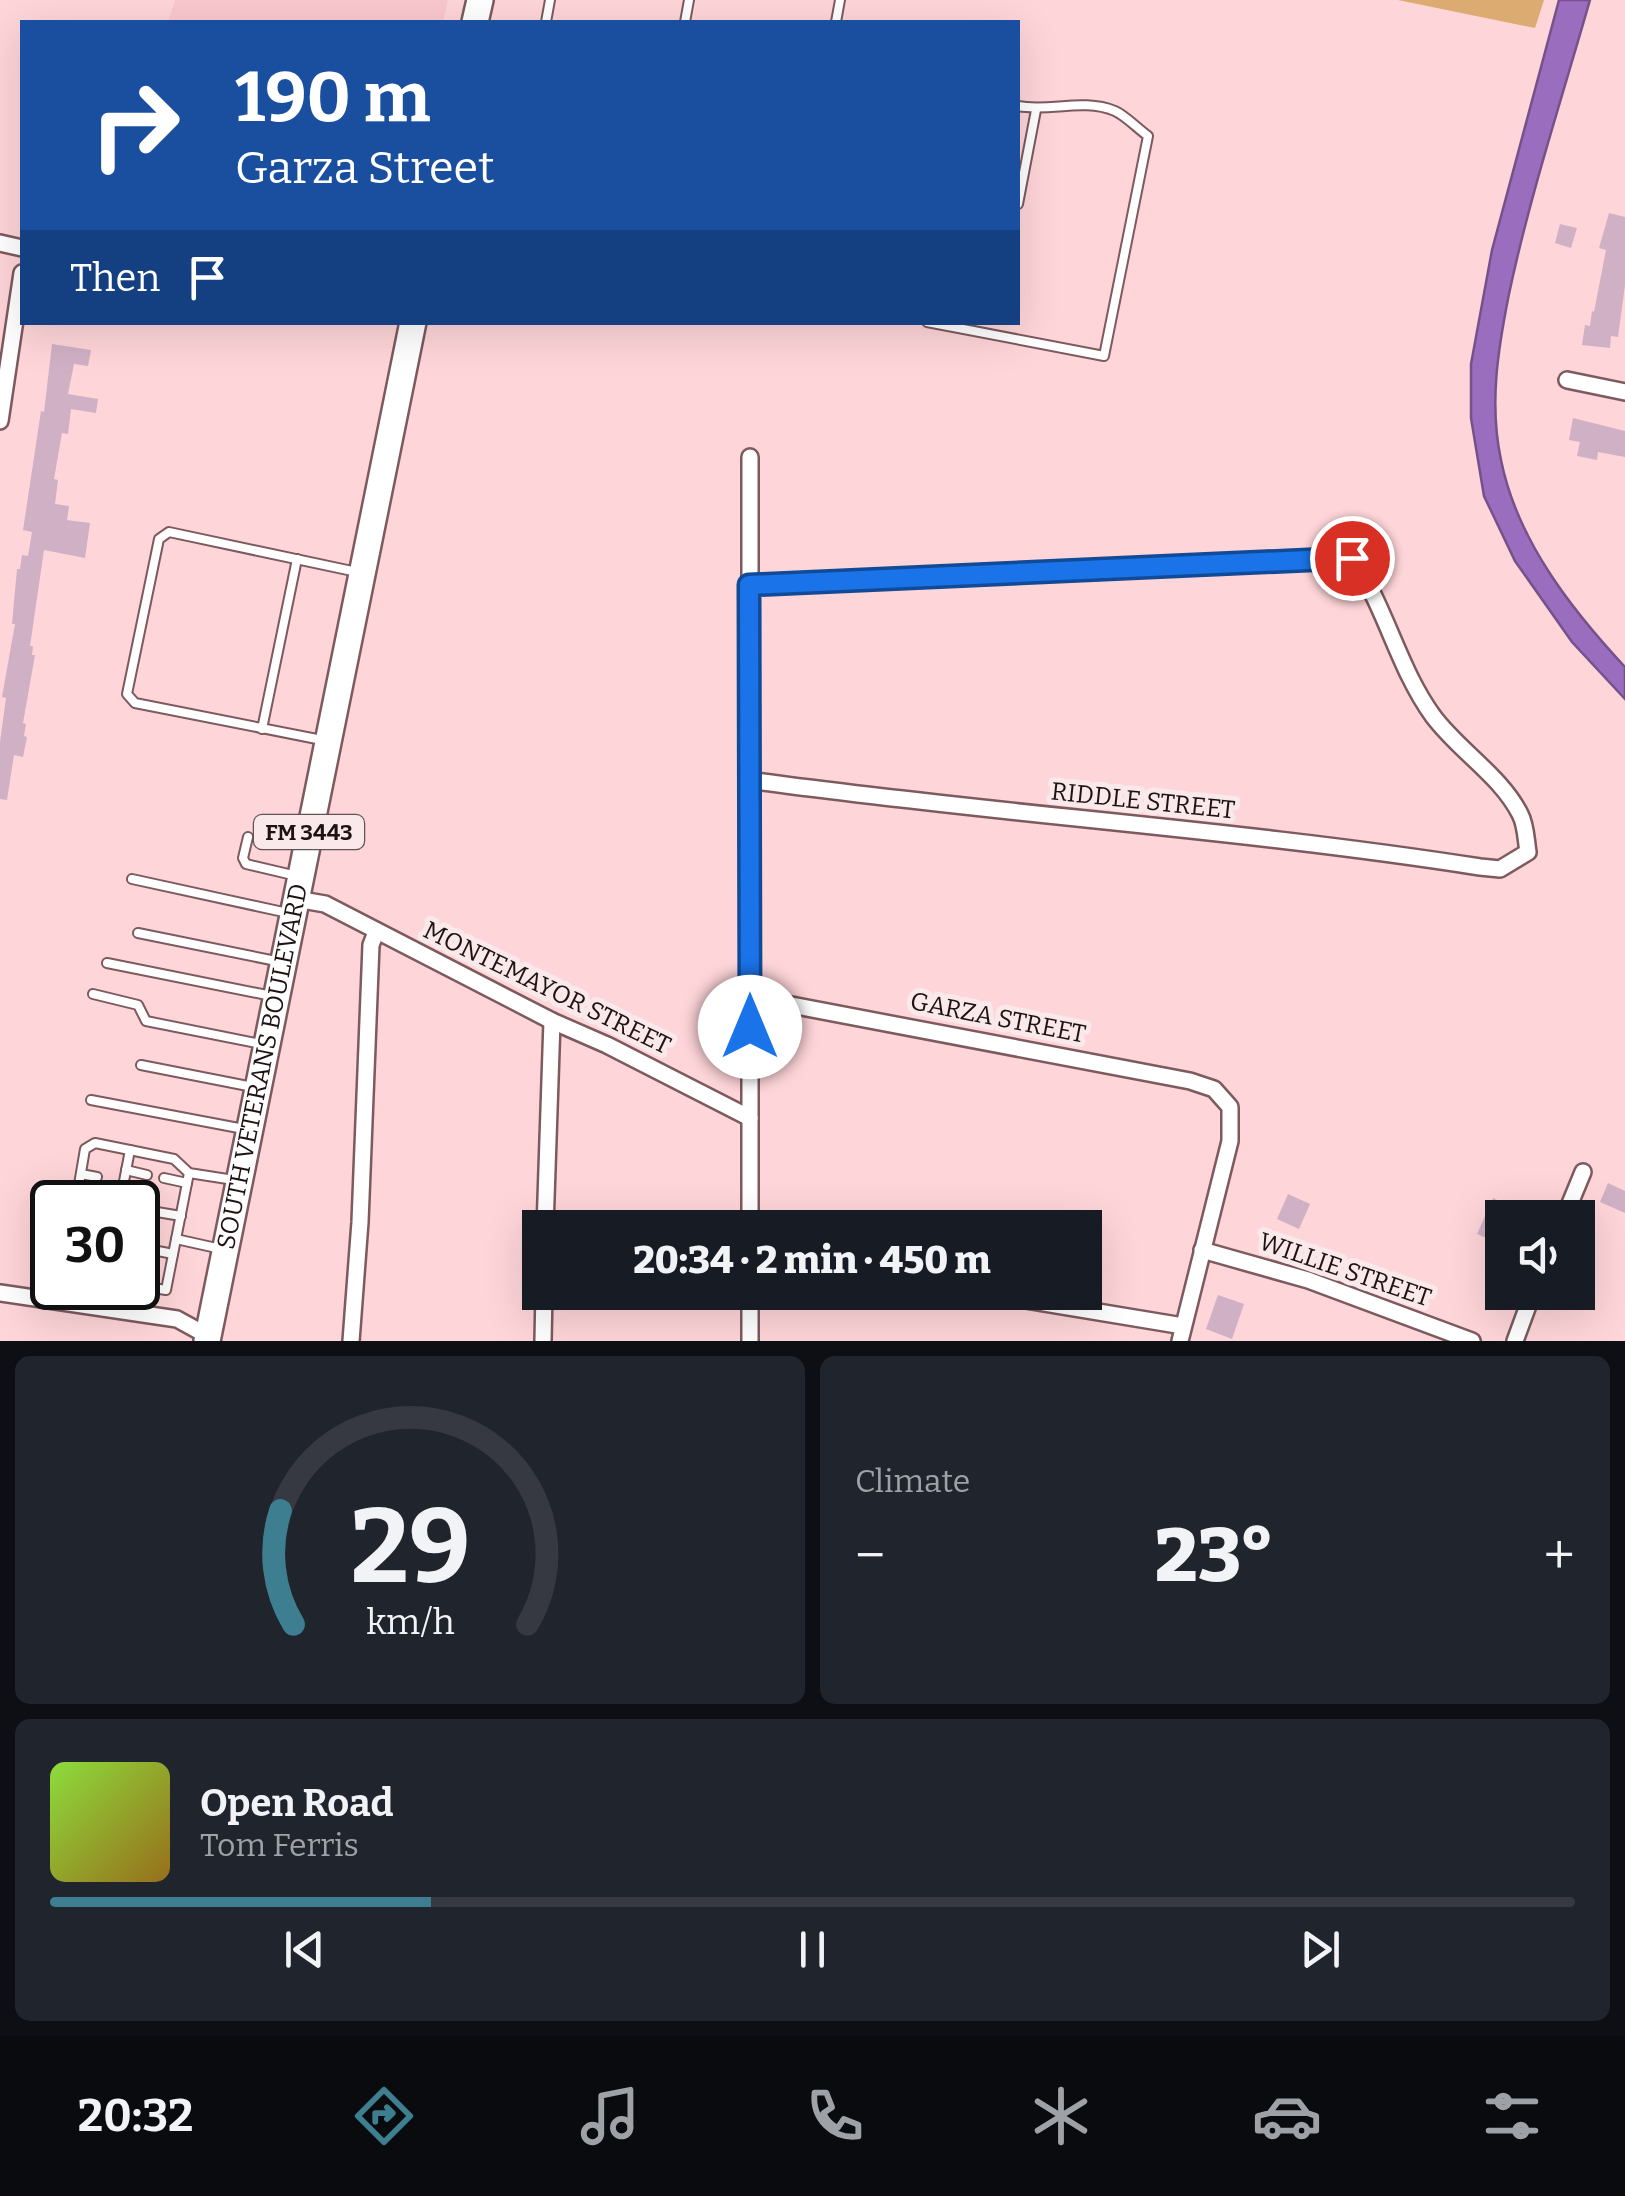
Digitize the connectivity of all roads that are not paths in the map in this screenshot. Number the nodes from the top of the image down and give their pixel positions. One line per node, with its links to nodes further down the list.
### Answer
1 (1020, 106): 2 (lane)
2 (1036, 110): 3 (lane); 8 (lane)
3 (1020, 194)
4 (20, 286): 11 (street)
5 (412, 325): 14 (main road, SOUTH VETERANS BOULEVARD / FM 3443)
6 (942, 325): 8 (lane)
7 (994, 325): 8 (lane)
8 (992, 335)
9 (1567, 380): 10 (street)
10 (1625, 392)
11 (0, 420)
12 (750, 457): 15 (street)
13 (297, 560): 14 (lane); 16 (lane); 16 (lane)
14 (362, 573): 17 (main road, SOUTH VETERANS BOULEVARD / FM 3443)
15 (749, 585): 18 (street); 18 (street, RIDDLE STREET)
16 (262, 729): 17 (lane)
17 (327, 741): 21 (main road, SOUTH VETERANS BOULEVARD / FM 3443)
18 (748, 780): 28 (street)
19 (248, 837): 21 (lane)
20 (132, 879): 21 (lane)
21 (296, 897): 22 (street, MONTEMAYOR STREET); 25 (main road, SOUTH VETERANS BOULEVARD / FM 3443)
22 (376, 932): 29 (street, MONTEMAYOR STREET); 67 (street)
23 (138, 933): 25 (lane)
24 (107, 962): 27 (lane)
25 (283, 963): 27 (main road, SOUTH VETERANS BOULEVARD / FM 3443)
26 (93, 994): 30 (lane)
27 (276, 996): 30 (main road, SOUTH VETERANS BOULEVARD / FM 3443)
28 (749, 996): 34 (street); 54 (street, GARZA STREET)
29 (552, 1021): 34 (street, MONTEMAYOR STREET); 48 (street)
30 (266, 1045): 32 (main road, SOUTH VETERANS BOULEVARD / FM 3443)
31 (141, 1066): 32 (lane)
32 (257, 1088): 35 (main road, SOUTH VETERANS BOULEVARD / FM 3443)
33 (91, 1100): 35 (lane)
34 (750, 1118): 49 (street)
35 (248, 1130): 46 (main road, SOUTH VETERANS BOULEVARD / FM 3443)
36 (130, 1150): 37 (lane); 39 (lane); 43 (lane)
37 (126, 1170): 40 (lane); 45 (lane)
38 (1584, 1172): 47 (street)
39 (81, 1174): 41 (lane); 44 (lane)
40 (147, 1175)
41 (97, 1177)
42 (164, 1178): 43 (lane)
43 (188, 1178): 46 (lane); 51 (lane)
44 (80, 1180)
45 (124, 1180)
46 (238, 1181): 53 (main road, SOUTH VETERANS BOULEVARD / FM 3443)
47 (1572, 1200)
48 (546, 1210)
49 (750, 1210)
50 (160, 1212): 51 (lane)
51 (181, 1216): 52 (lane)
52 (176, 1240): 53 (lane); 56 (lane)
53 (225, 1250): 66 (main road, SOUTH VETERANS BOULEVARD / FM 3443)
54 (1202, 1250): 65 (street); 70 (street, WILLIE STREET)
55 (160, 1251): 56 (lane)
56 (173, 1254): 57 (lane)
57 (160, 1289)
58 (0, 1293): 59 (street)
59 (30, 1294)
60 (130, 1310): 66 (street)
61 (543, 1310): 68 (street)
62 (750, 1310): 69 (street)
63 (1065, 1310): 65 (street)
64 (1527, 1310): 71 (street)
65 (1182, 1334)
66 (208, 1338)
67 (352, 1341)
68 (542, 1341)
69 (750, 1341)
70 (1472, 1341)
71 (1516, 1341)

